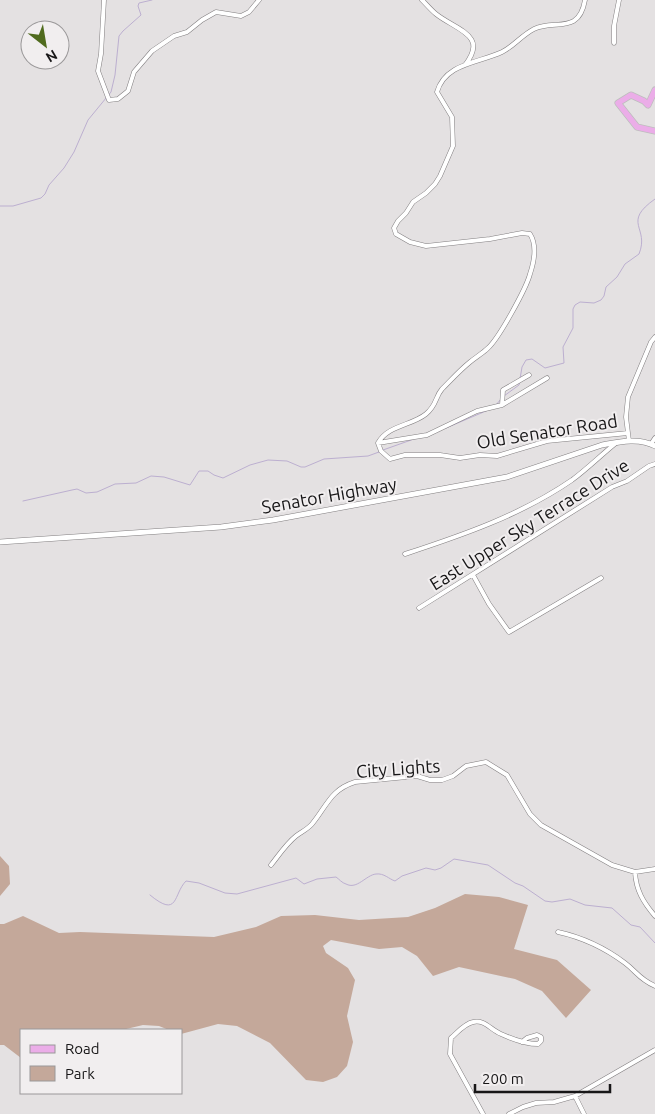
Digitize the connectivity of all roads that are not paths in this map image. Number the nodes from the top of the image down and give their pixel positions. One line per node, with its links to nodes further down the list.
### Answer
1 (104, 0): 2 (street)
2 (259, 0)
3 (422, 0): 7 (street)
4 (585, 0): 7 (street)
5 (619, 0): 6 (street)
6 (614, 43)
7 (463, 67): 18 (street)
8 (655, 90): 9 (main road)
9 (655, 131)
10 (655, 337): 14 (street)
11 (529, 375): 13 (street)
12 (547, 378): 13 (street)
13 (502, 405): 18 (street)
14 (628, 433): 16 (street); 18 (street, Old Senator Road)
15 (655, 438): 19 (street)
16 (629, 441): 17 (street, Senator Highway); 19 (street, Senator Highway)
17 (618, 442): 21 (street, Senator Highway); 22 (street)
18 (378, 443)
19 (653, 445)
20 (655, 464): 23 (street, East Upper Sky Terrace Drive)
21 (0, 542)
22 (405, 554)
23 (473, 575): 24 (street); 25 (street, East Upper Sky Terrace Drive)
24 (600, 578)
25 (419, 608)
26 (271, 865): 28 (street, City Lights)
27 (655, 869): 28 (street)
28 (635, 872): 29 (street)
29 (654, 914)
30 (558, 932): 31 (street)
31 (655, 986)
32 (522, 1042): 35 (street)
33 (655, 1050): 34 (street)
34 (575, 1096): 36 (street); 37 (street)
35 (483, 1114)
36 (509, 1114)
37 (584, 1114)

